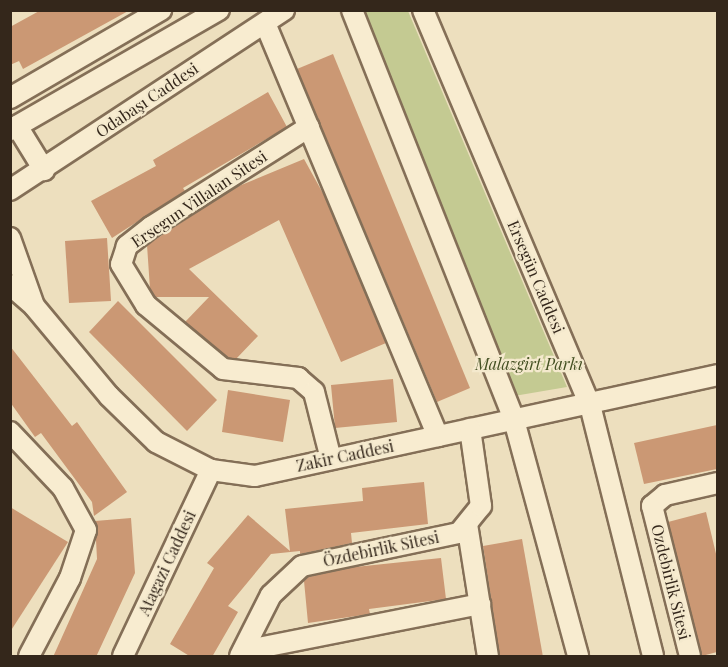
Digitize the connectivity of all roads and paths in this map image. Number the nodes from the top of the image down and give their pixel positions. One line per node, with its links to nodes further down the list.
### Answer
1 (161, 10): 7 (street)
2 (219, 10): 9 (street)
3 (284, 10): 6 (street, Odabaşı Caddesi)
4 (352, 10): 17 (street)
5 (423, 10): 16 (street, Ersegün Caddesi)
6 (265, 23): 8 (street); 10 (street, Odabaşı Caddesi)
7 (10, 98)
8 (309, 127): 20 (street); 21 (street, Ersegun Villalan Sitesi)
9 (14, 128): 10 (street)
10 (44, 170): 11 (street, Odabaşı Caddesi)
11 (10, 190)
12 (10, 238): 14 (street)
13 (10, 285): 14 (street)
14 (34, 306): 22 (street, Zakir Caddesi)
15 (717, 375): 16 (street, Zakir Caddesi)
16 (590, 405): 17 (street, Zakir Caddesi); 31 (street, Ersegün Caddesi)
17 (514, 420): 18 (street, Zakir Caddesi); 30 (street)
18 (470, 429): 20 (street, Zakir Caddesi); 24 (street)
19 (11, 434): 27 (street)
20 (438, 436): 21 (street, Zakir Caddesi)
21 (331, 459): 22 (street, Zakir Caddesi)
22 (211, 470): 28 (street, Atagazi Caddesi)
23 (717, 483): 32 (street, Ozdebirlik Sitesi)
24 (467, 524): 25 (street); 26 (street, Özdebirlik Sitesi)
25 (480, 604): 26 (street); 29 (street)
26 (242, 654)
27 (29, 657)
28 (123, 657)
29 (488, 657)
30 (578, 657)
31 (653, 657)
32 (690, 657)

